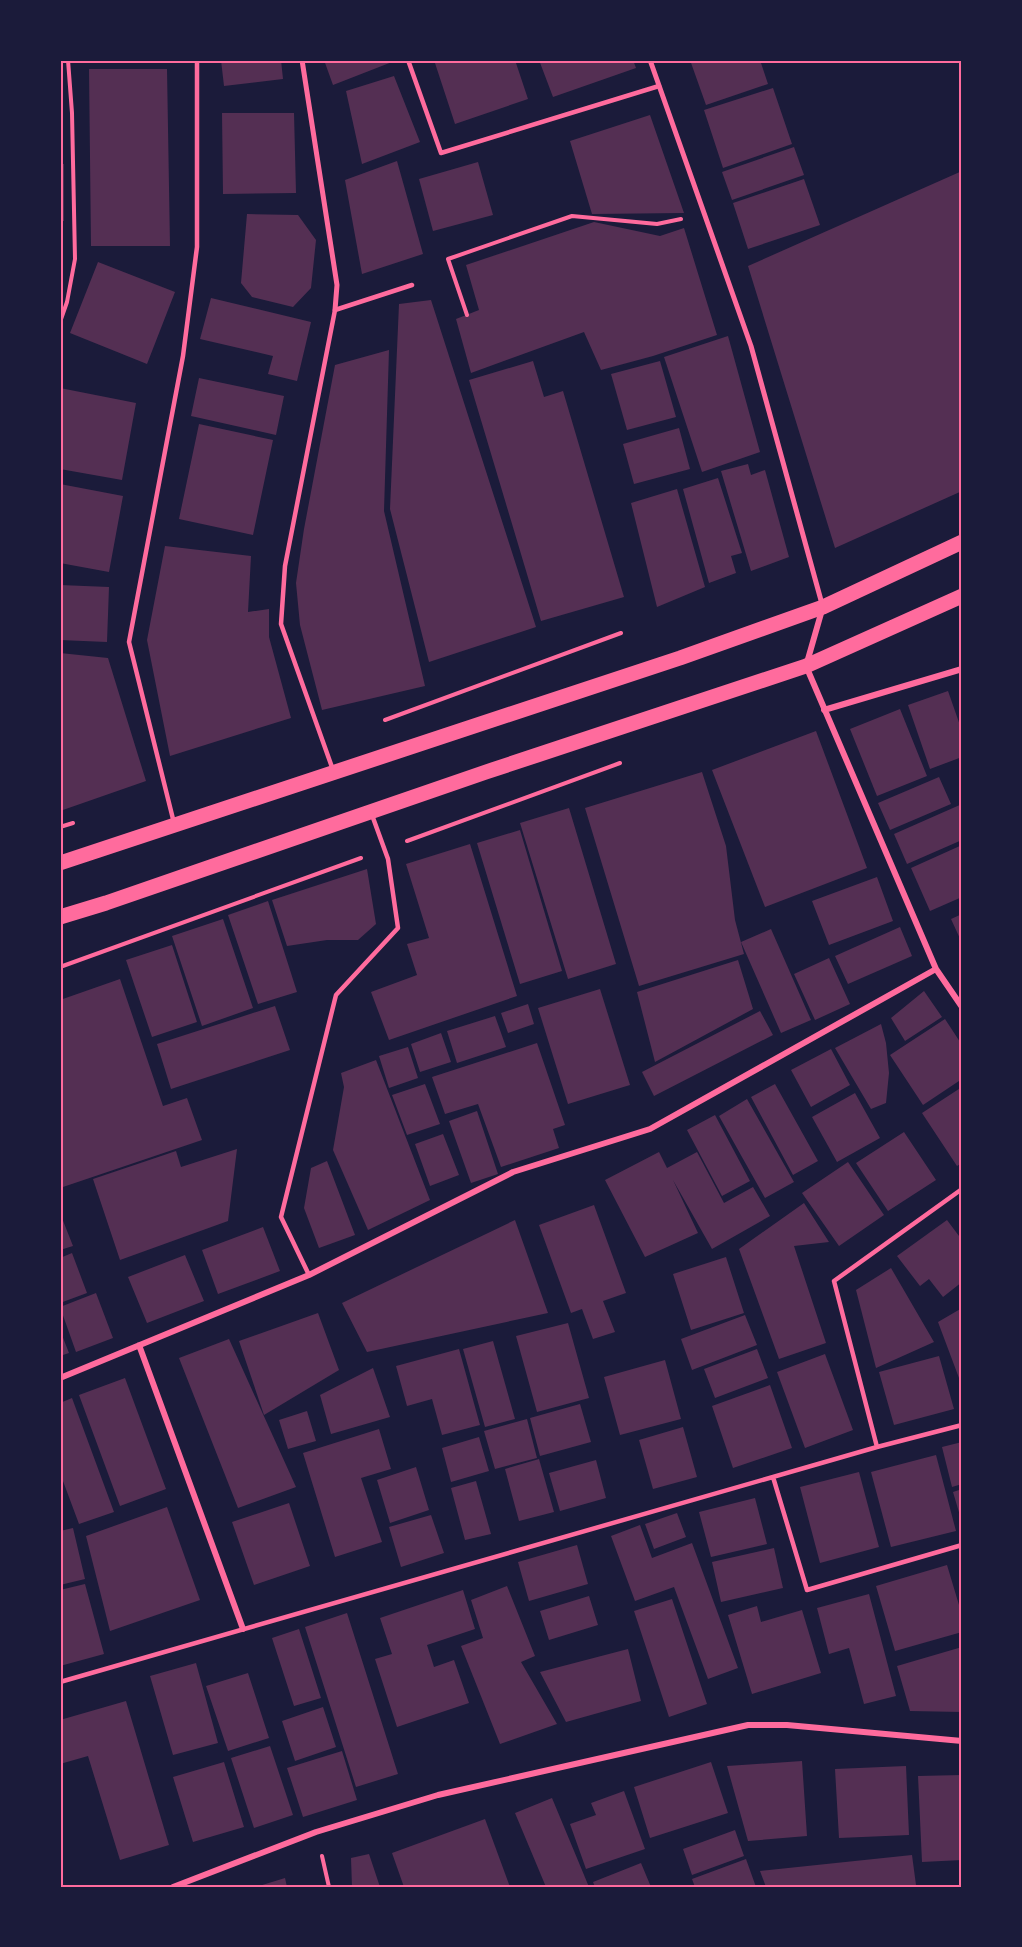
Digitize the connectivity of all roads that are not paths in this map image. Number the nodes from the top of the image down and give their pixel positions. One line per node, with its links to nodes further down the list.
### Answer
1 (197, 60): 16 (lane)
2 (302, 60): 7 (street)
3 (408, 60): 5 (lane)
4 (650, 60): 5 (street)
5 (659, 86): 10 (street)
6 (412, 285): 7 (lane)
7 (335, 310): 14 (lane)
8 (962, 542): 10 (main road)
9 (962, 596): 11 (main road)
10 (823, 607): 11 (street); 14 (main road)
11 (806, 666): 13 (street); 15 (main road)
12 (962, 669): 13 (street)
13 (824, 710): 19 (street)
14 (334, 773): 16 (main road)
15 (371, 812): 18 (main road); 22 (lane)
16 (175, 825): 17 (main road)
17 (60, 863)
18 (60, 917)
19 (936, 969): 20 (street); 22 (street)
20 (962, 1007)
21 (962, 1189): 26 (lane)
22 (309, 1275): 23 (street)
23 (139, 1345): 24 (street); 29 (street)
24 (60, 1378)
25 (962, 1425): 26 (lane)
26 (877, 1447): 27 (lane)
27 (773, 1477): 28 (lane); 29 (lane)
28 (962, 1545)
29 (243, 1629): 30 (lane)
30 (60, 1682)
31 (962, 1741): 32 (street)
32 (173, 1887)

